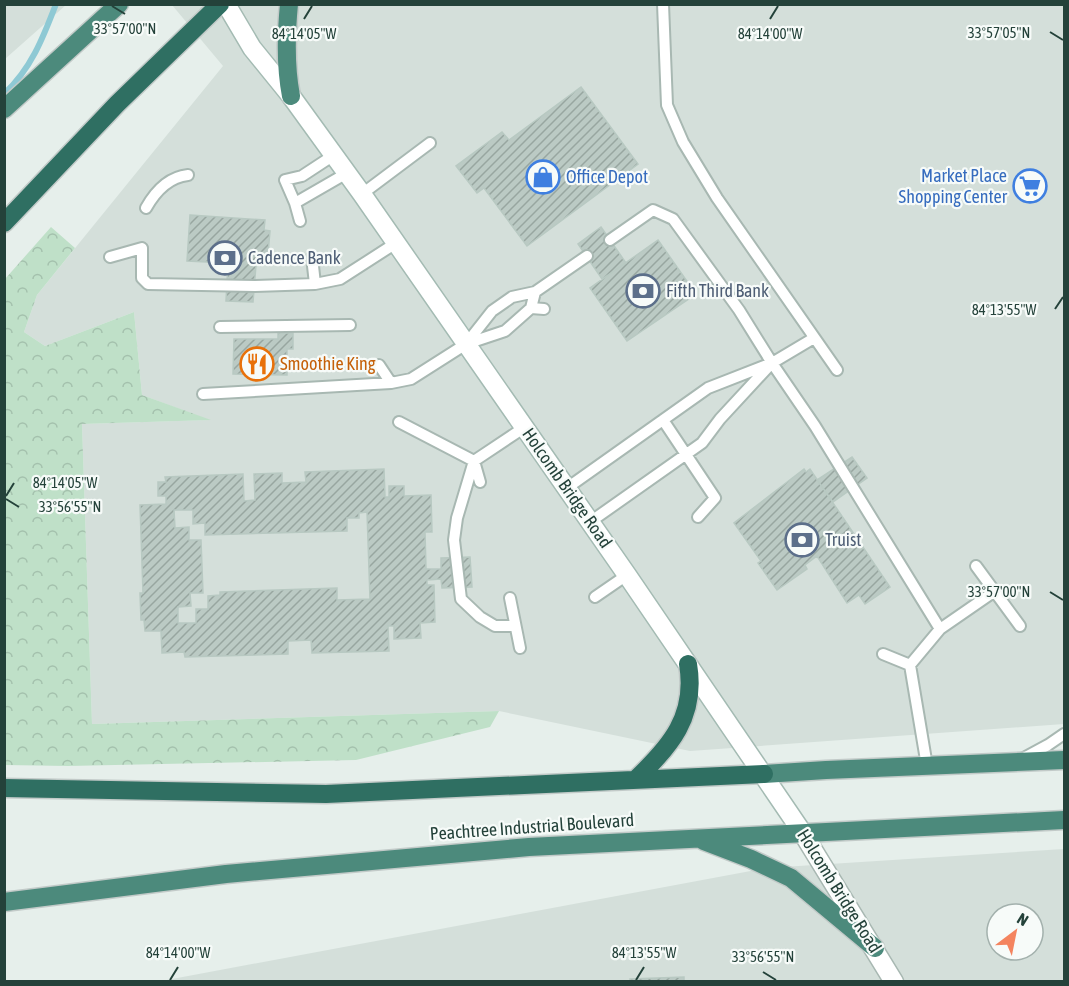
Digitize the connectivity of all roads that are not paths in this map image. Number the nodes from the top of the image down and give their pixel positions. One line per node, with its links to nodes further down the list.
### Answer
1 (119, 4): 7 (highway)
2 (220, 4): 16 (highway)
3 (226, 4): 6 (main road, Holcomb Bridge Road)
4 (289, 4): 6 (highway)
5 (663, 4): 28 (lane)
6 (291, 96): 9 (main road, Holcomb Bridge Road)
7 (4, 109)
8 (430, 143): 12 (lane)
9 (334, 155): 10 (main road, Holcomb Bridge Road); 13 (lane)
10 (347, 172): 12 (main road, Holcomb Bridge Road); 13 (lane)
11 (188, 175): 14 (lane)
12 (362, 194): 18 (main road, Holcomb Bridge Road)
13 (296, 203): 15 (lane)
14 (146, 208)
15 (300, 221)
16 (4, 224)
17 (610, 240): 30 (lane)
18 (396, 243): 22 (lane); 29 (main road, Holcomb Bridge Road)
19 (587, 256): 23 (lane)
20 (110, 257): 22 (lane)
21 (312, 257): 22 (lane)
22 (315, 284)
23 (535, 292): 24 (lane); 29 (lane)
24 (531, 308): 25 (lane); 29 (lane)
25 (544, 309)
26 (350, 325): 27 (lane)
27 (220, 327)
28 (814, 338): 30 (lane); 32 (lane)
29 (466, 344): 33 (lane); 37 (main road, Holcomb Bridge Road)
30 (772, 363): 35 (lane); 38 (lane); 51 (lane)
31 (379, 365): 33 (lane)
32 (837, 370)
33 (391, 383): 34 (lane)
34 (203, 394)
35 (663, 420): 38 (lane); 41 (lane)
36 (399, 422): 39 (lane)
37 (525, 427): 39 (lane); 41 (main road, Holcomb Bridge Road)
38 (686, 454): 42 (lane); 43 (lane)
39 (474, 461): 40 (lane); 49 (lane)
40 (480, 482)
41 (567, 488): 43 (main road, Holcomb Bridge Road)
42 (698, 517)
43 (590, 522): 45 (main road, Holcomb Bridge Road)
44 (976, 566): 46 (lane)
45 (627, 575): 47 (lane); 54 (main road, Holcomb Bridge Road)
46 (995, 591): 50 (lane); 51 (lane)
47 (595, 597)
48 (510, 598): 49 (lane)
49 (515, 626): 52 (lane)
50 (1020, 626)
51 (940, 629): 55 (lane)
52 (520, 648)
53 (883, 654): 55 (lane)
54 (688, 664): 60 (main road, Holcomb Bridge Road); 61 (highway)
55 (910, 666): 59 (lane)
56 (1065, 734): 58 (lane)
57 (1065, 760): 58 (highway)
58 (1017, 762): 59 (highway)
59 (927, 766): 60 (highway)
60 (764, 774): 61 (highway); 64 (main road, Holcomb Bridge Road)
61 (635, 780): 62 (highway)
62 (4, 788)
63 (1065, 820): 64 (highway, Peachtree Industrial Boulevard)
64 (802, 832): 65 (highway, Peachtree Industrial Boulevard); 67 (main road, Holcomb Bridge Road)
65 (696, 838): 66 (highway, Peachtree Industrial Boulevard); 67 (highway)
66 (4, 902)
67 (875, 948): 68 (main road, Holcomb Bridge Road)
68 (894, 981)

